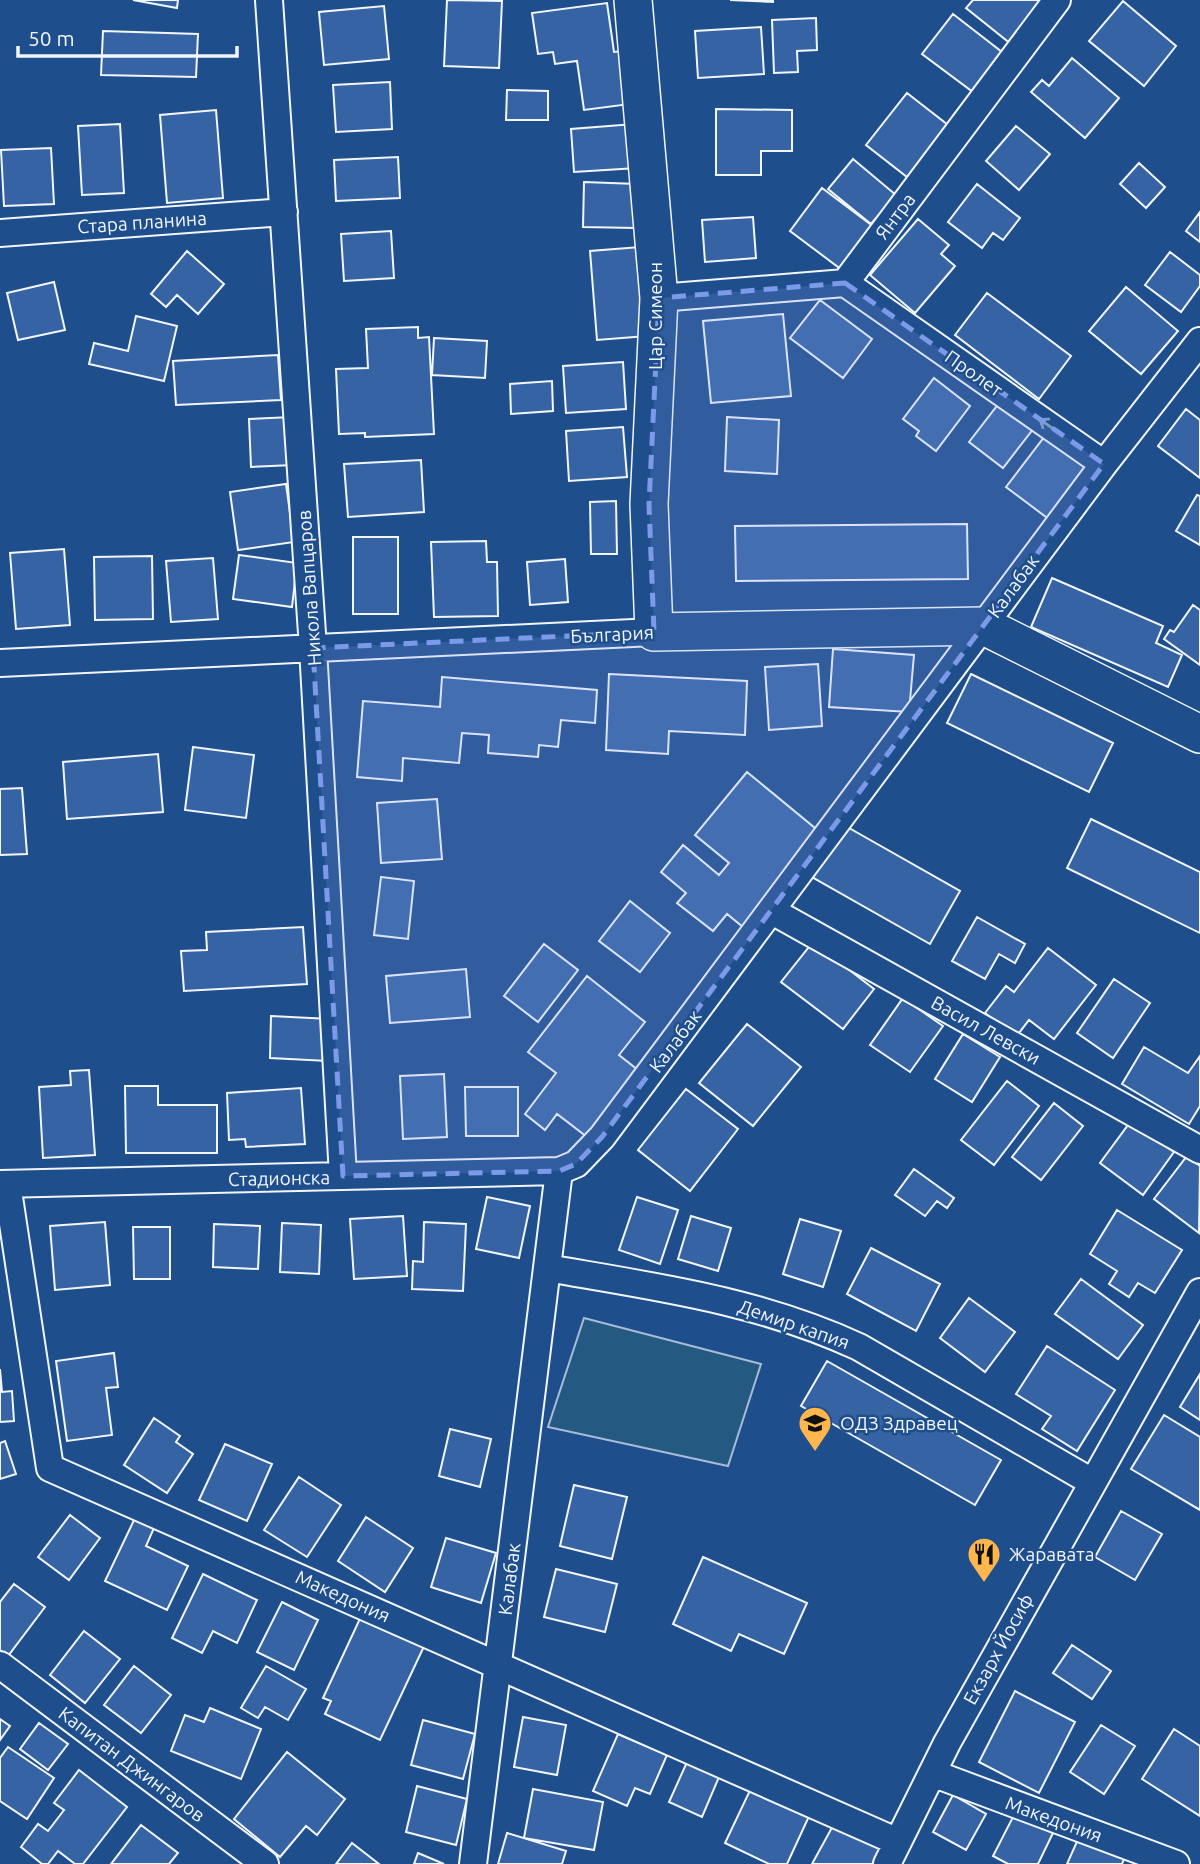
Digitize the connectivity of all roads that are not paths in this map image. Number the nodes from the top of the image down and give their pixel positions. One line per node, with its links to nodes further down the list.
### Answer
1 (269, 0): 4 (street, Никола Вапцаров)
2 (633, 0): 7 (street, Цар Симеон)
3 (1056, 0): 6 (street, Янтра)
4 (284, 212): 5 (street, Стара планина); 12 (street, Никола Вапцаров)
5 (0, 233)
6 (845, 283): 7 (street); 9 (street, Пролет, one-way to 6)
7 (659, 298): 11 (street, Цар Симеон)
8 (1200, 341): 9 (street, Калабак)
9 (1104, 464): 10 (street, Калабак)
10 (984, 626): 11 (street, България); 14 (street, България); 15 (street, Калабак)
11 (654, 632): 12 (street, България)
12 (313, 648): 13 (street, България); 18 (street, Никола Вапцаров)
13 (0, 663)
14 (1200, 734)
15 (772, 911): 16 (street, Васил Левски); 17 (street, Калабак)
16 (1200, 1150)
17 (559, 1171): 18 (street, Стадионска); 20 (street, Калабак)
18 (343, 1176): 19 (street, Стадионска)
19 (4, 1184): 24 (street, Македония)
20 (547, 1268): 22 (street, Демир капия); 24 (street, Калабак)
21 (1200, 1292): 22 (street, Екзарх Йосиф)
22 (1092, 1482): 25 (street, Екзарх Йосиф)
23 (0, 1664): 27 (street, Капитан Джингаров)
24 (498, 1664): 26 (street, Македония); 28 (street, Калабак)
25 (932, 1773): 26 (street, Екзарх Йосиф); 29 (street, Македония)
26 (893, 1853)
27 (265, 1864)
28 (474, 1864)
29 (1176, 1864)

